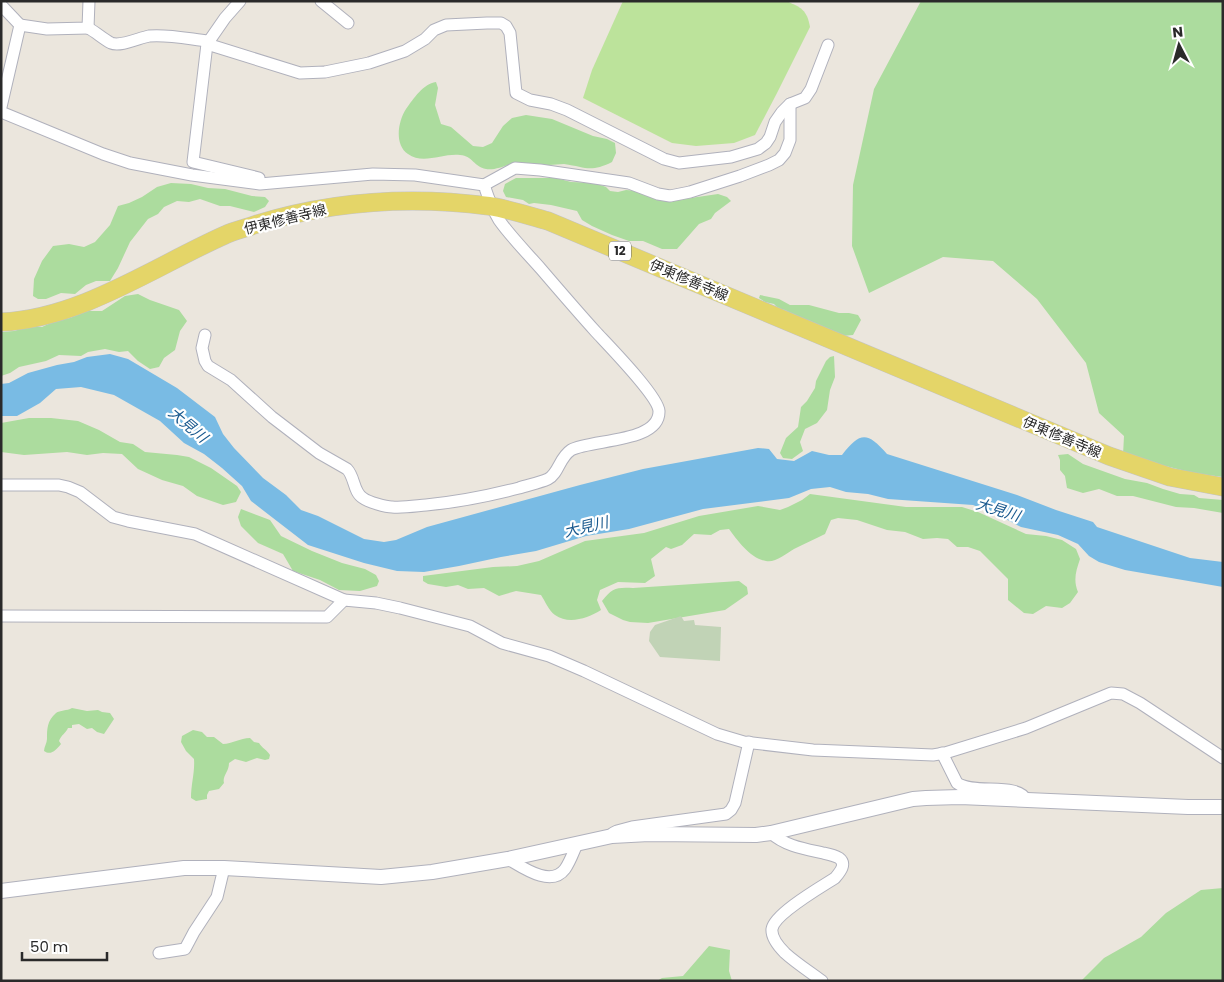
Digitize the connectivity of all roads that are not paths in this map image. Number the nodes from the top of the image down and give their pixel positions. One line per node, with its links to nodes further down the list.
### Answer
1 (89, 1): 7 (street)
2 (240, 1): 8 (street)
3 (321, 1): 5 (street)
4 (1, 4): 6 (street)
5 (348, 23)
6 (20, 25): 7 (street); 11 (street)
7 (88, 28): 8 (street)
8 (207, 43): 10 (street); 13 (street)
9 (828, 45): 10 (street)
10 (790, 104): 14 (street)
11 (1, 107)
12 (1, 112): 13 (street)
13 (260, 184): 14 (street)
14 (484, 185): 15 (street)
15 (491, 207): 16 (main road, 伊東修善寺線 / 12); 17 (street); 19 (main road, 伊東修善寺線 / 12)
16 (1, 322)
17 (205, 335)
18 (1, 485): 20 (street)
19 (1223, 487)
20 (344, 600): 21 (street); 22 (street)
21 (1, 616)
22 (749, 742): 23 (street); 28 (street)
23 (942, 754): 24 (street); 25 (street)
24 (1223, 758)
25 (1026, 800): 26 (street); 27 (street)
26 (1223, 807)
27 (771, 834): 28 (street); 34 (street)
28 (607, 837): 29 (street)
29 (576, 844): 30 (street); 30 (street)
30 (508, 859): 31 (street)
31 (224, 868): 32 (street); 33 (street)
32 (1, 891)
33 (159, 953)
34 (822, 981)

